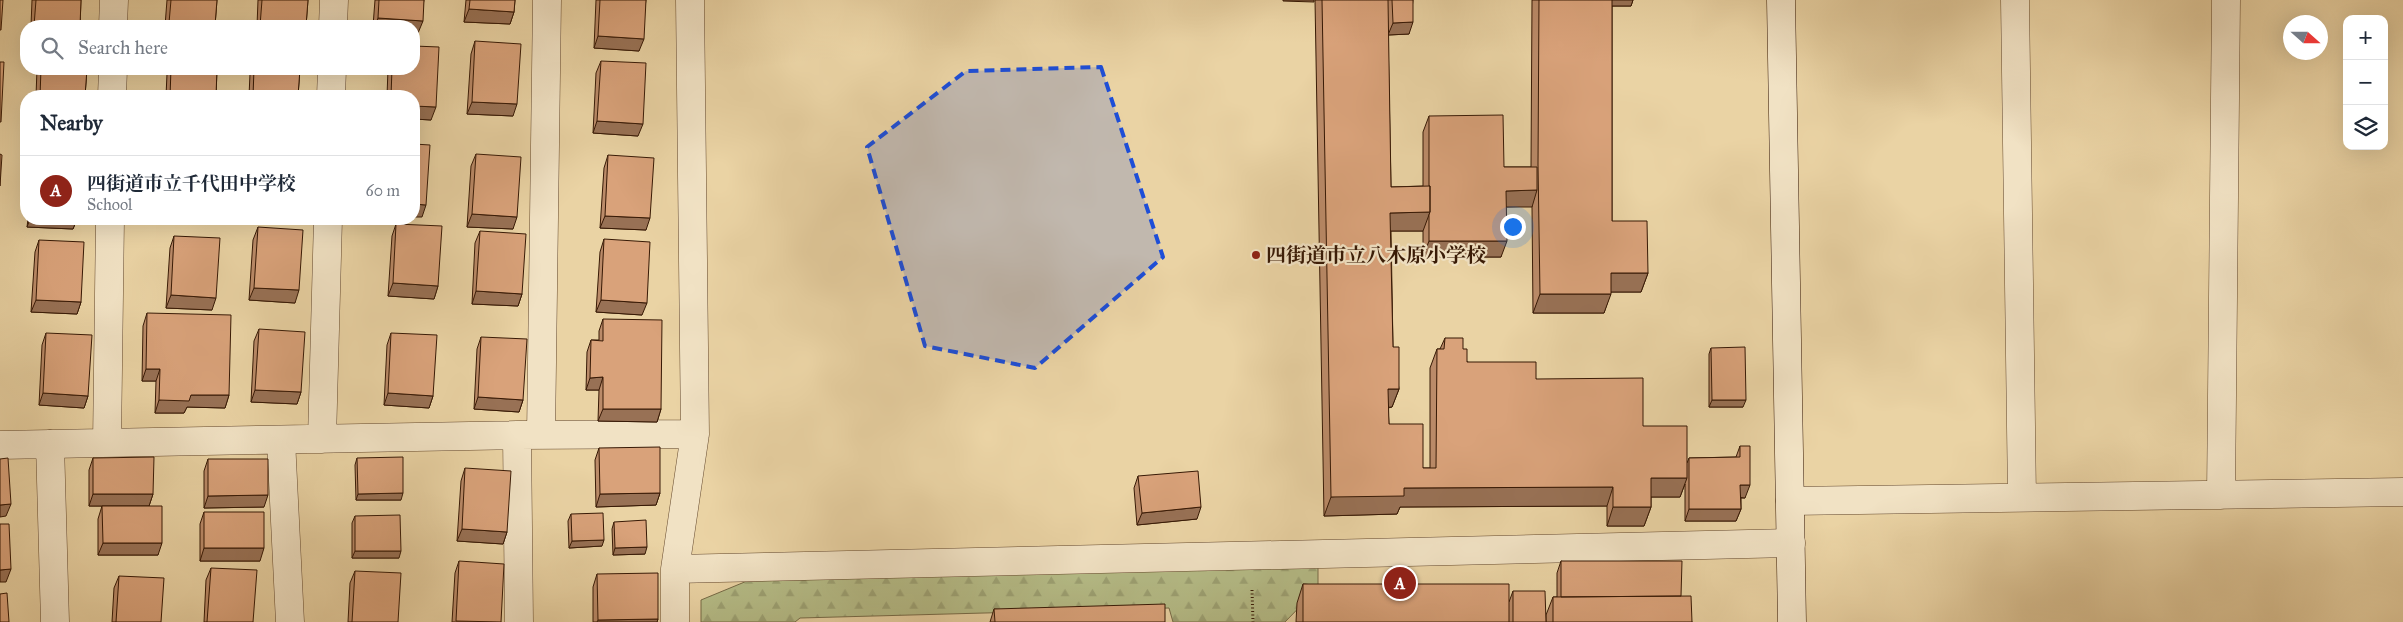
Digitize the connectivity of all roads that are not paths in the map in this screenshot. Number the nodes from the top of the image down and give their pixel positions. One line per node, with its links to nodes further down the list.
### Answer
1 (114, 0): 8 (street)
2 (334, 0): 9 (street)
3 (547, 0): 17 (street)
4 (690, 0): 16 (street)
5 (1781, 0): 26 (street)
6 (2015, 0): 25 (street)
7 (2226, 0): 24 (street)
8 (113, 20)
9 (333, 20)
10 (112, 75): 12 (street)
11 (332, 75): 13 (street)
12 (112, 90)
13 (331, 90)
14 (110, 225): 20 (street)
15 (328, 225): 18 (street)
16 (694, 434): 17 (street); 28 (street)
17 (529, 435): 18 (street); 31 (street)
18 (322, 439): 19 (street)
19 (281, 440): 20 (street); 30 (street)
20 (106, 443): 21 (street)
21 (50, 444): 22 (street); 29 (street)
22 (0, 445)
23 (2403, 492): 24 (street)
24 (2220, 494): 25 (street)
25 (2022, 497): 26 (street)
26 (1790, 501): 27 (street)
27 (1791, 543): 28 (street); 33 (street)
28 (675, 569): 32 (street)
29 (55, 622)
30 (290, 622)
31 (519, 622)
32 (675, 622)
33 (1792, 622)

